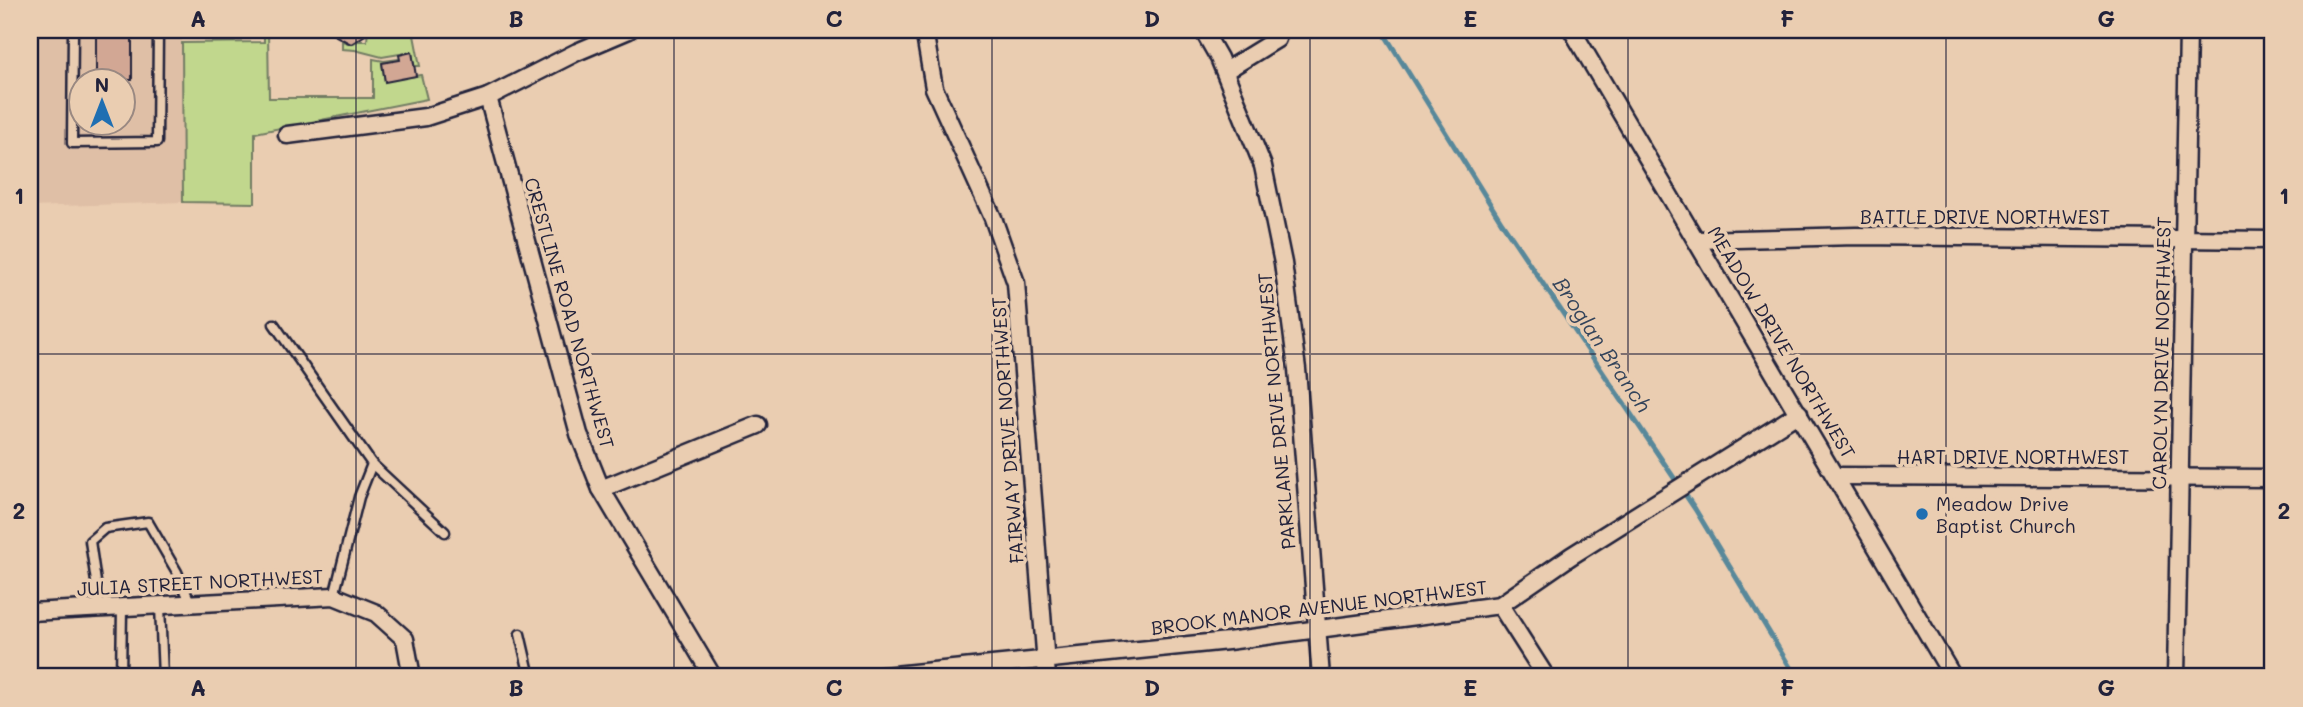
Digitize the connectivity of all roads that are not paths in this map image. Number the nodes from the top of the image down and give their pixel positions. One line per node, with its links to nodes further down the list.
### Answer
1 (73, 30): 2 (lane)
2 (158, 30)
3 (629, 30): 10 (street)
4 (924, 30): 33 (street, FAIRWAY DRIVE NORTHWEST)
5 (1203, 30): 9 (street, PARKLANE DRIVE NORTHWEST)
6 (1572, 30): 13 (street, MEADOW DRIVE NORTHWEST)
7 (2188, 30): 12 (street, CAROLYN DRIVE NORTHWEST)
8 (1277, 39): 9 (street)
9 (1224, 71): 31 (street, PARKLANE DRIVE NORTHWEST)
10 (488, 97): 11 (street); 22 (street, CRESTLINE ROAD NORTHWEST)
11 (287, 135)
12 (2184, 237): 13 (street, BATTLE DRIVE NORTHWEST); 14 (street, BATTLE DRIVE NORTHWEST); 20 (street, CAROLYN DRIVE NORTHWEST)
13 (1697, 240): 16 (street, MEADOW DRIVE NORTHWEST)
14 (2273, 240)
15 (274, 324): 18 (lane)
16 (1799, 413): 19 (street, MEADOW DRIVE NORTHWEST); 26 (street, BROOK MANOR AVENUE NORTHWEST)
17 (758, 425): 22 (street)
18 (372, 464): 23 (lane); 24 (lane)
19 (1836, 477): 20 (street, HART DRIVE NORTHWEST); 43 (street, MEADOW DRIVE NORTHWEST)
20 (2180, 478): 21 (street, HART DRIVE NORTHWEST); 44 (street, CAROLYN DRIVE NORTHWEST)
21 (2273, 478)
22 (601, 489): 38 (street, CRESTLINE ROAD NORTHWEST)
23 (445, 532)
24 (334, 596): 25 (street, JULIA STREET NORTHWEST); 36 (street, JULIA STREET NORTHWEST)
25 (191, 604): 27 (street, JULIA STREET NORTHWEST); 29 (lane)
26 (1500, 605): 31 (street, BROOK MANOR AVENUE NORTHWEST); 42 (street)
27 (160, 606): 28 (street, JULIA STREET NORTHWEST); 35 (lane)
28 (122, 608): 29 (street, JULIA STREET NORTHWEST); 34 (lane)
29 (100, 609): 30 (street, JULIA STREET NORTHWEST)
30 (30, 612)
31 (1316, 630): 33 (street, BROOK MANOR AVENUE NORTHWEST); 41 (street, PARKLANE DRIVE NORTHWEST)
32 (520, 634): 37 (lane)
33 (1045, 660): 39 (street, BROOK MANOR AVENUE NORTHWEST); 40 (street, FAIRWAY DRIVE NORTHWEST)
34 (99, 677)
35 (163, 677)
36 (412, 677)
37 (530, 677)
38 (713, 677)
39 (874, 677)
40 (1047, 677)
41 (1321, 677)
42 (1546, 677)
43 (1953, 677)
44 (2176, 677)

